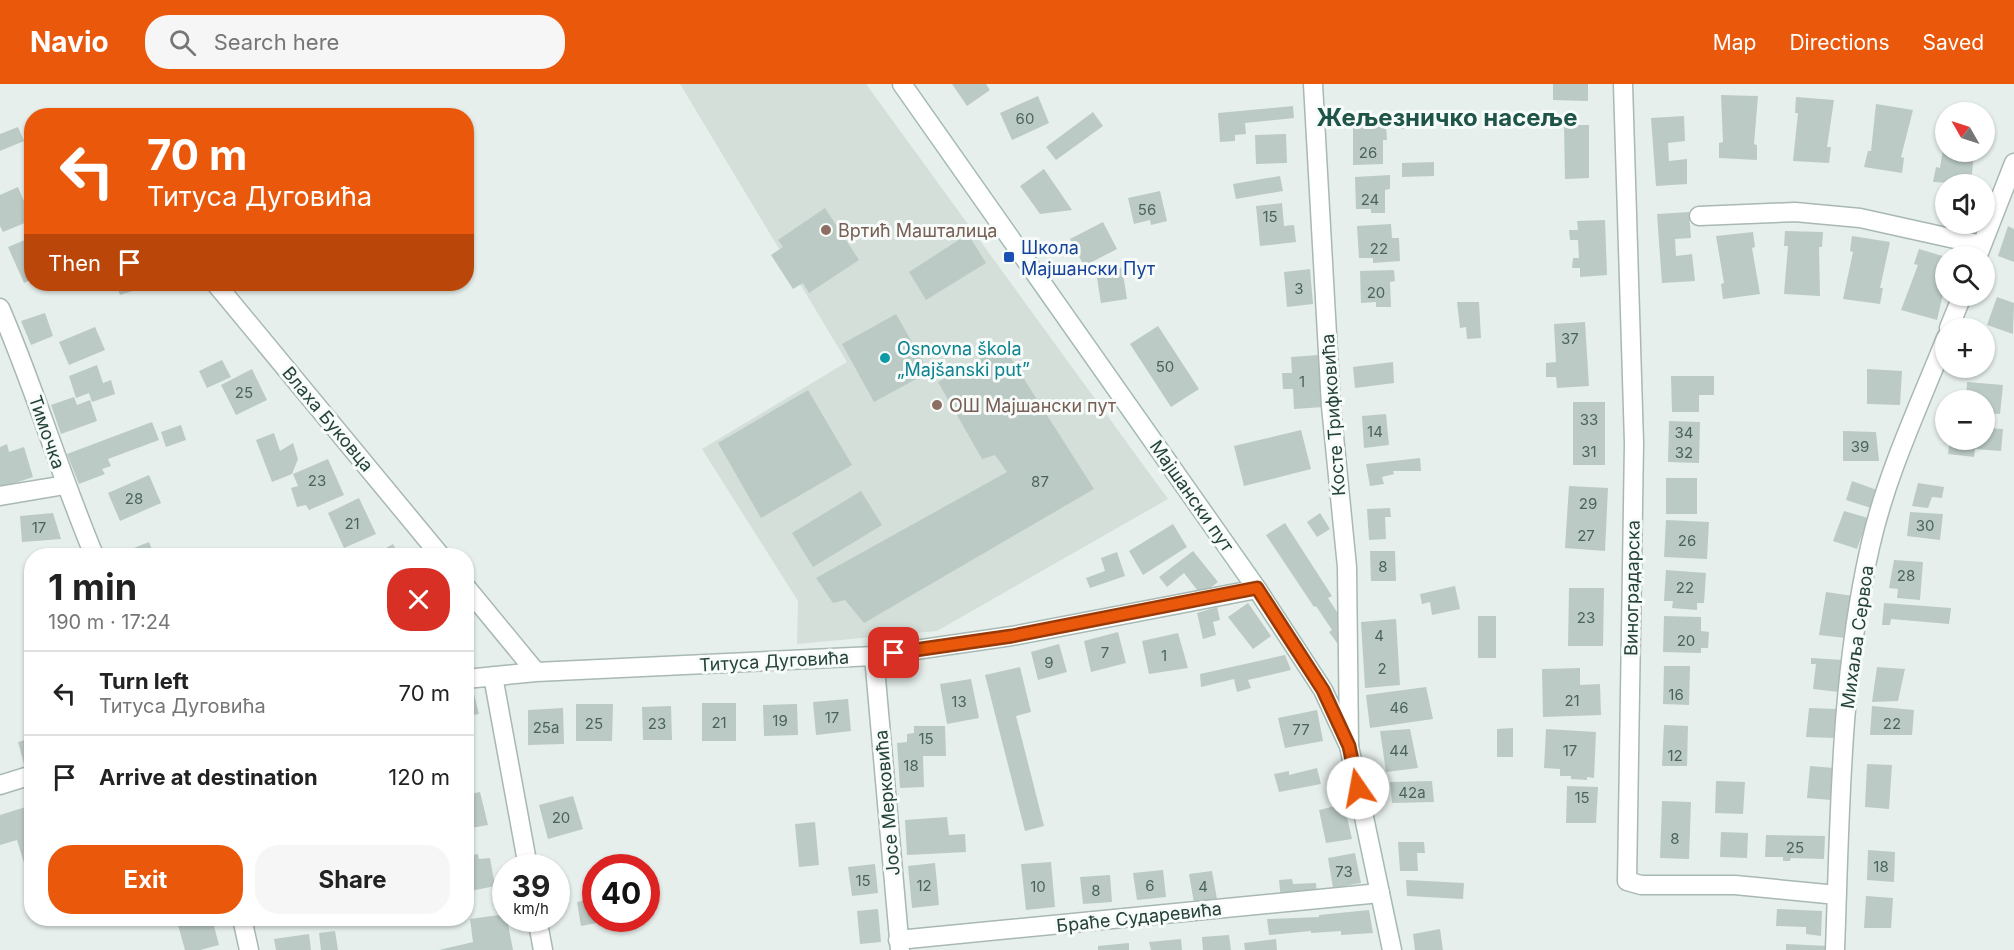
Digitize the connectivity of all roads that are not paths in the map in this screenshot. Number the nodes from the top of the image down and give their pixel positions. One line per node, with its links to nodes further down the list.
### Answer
1 (902, 84): 16 (street, Мајшански пут)
2 (1313, 84): 22 (street, Косте Трифковића)
3 (1623, 84): 27 (street, Виноградарска)
4 (2014, 163): 7 (street)
5 (1699, 216): 6 (street)
6 (1962, 246)
7 (1982, 246)
8 (222, 291): 15 (street, Влаха Буковца)
9 (0, 308): 10 (street, Тимочка)
10 (5, 333): 12 (street, Тимочка)
11 (1935, 366): 27 (street, Михаља Сервоа)
12 (65, 485): 13 (street); 14 (street, Тимочка)
13 (0, 496)
14 (91, 548)
15 (434, 548)
16 (1257, 588): 18 (street, Титуса Дуговића); 22 (street, Мајшански пут)
17 (474, 597): 19 (street)
18 (874, 656): 19 (street, Титуса Дуговића); 30 (street, Јосе Мерковића)
19 (536, 672): 20 (street, Титуса Дуговића)
20 (493, 676): 21 (street, Титуса Дуговића); 25 (street)
21 (474, 678)
22 (1349, 746): 26 (street, Мајшански пут)
23 (24, 778): 24 (street)
24 (0, 785)
25 (526, 854)
26 (1380, 893): 30 (street, Браће Сударевића); 33 (street, Мајшански пут)
27 (1837, 895): 34 (street, Михаља Сервоа)
28 (244, 926): 31 (street)
29 (540, 932): 32 (street)
30 (899, 945)
31 (249, 950)
32 (543, 950)
33 (1392, 950)
34 (1835, 950)

